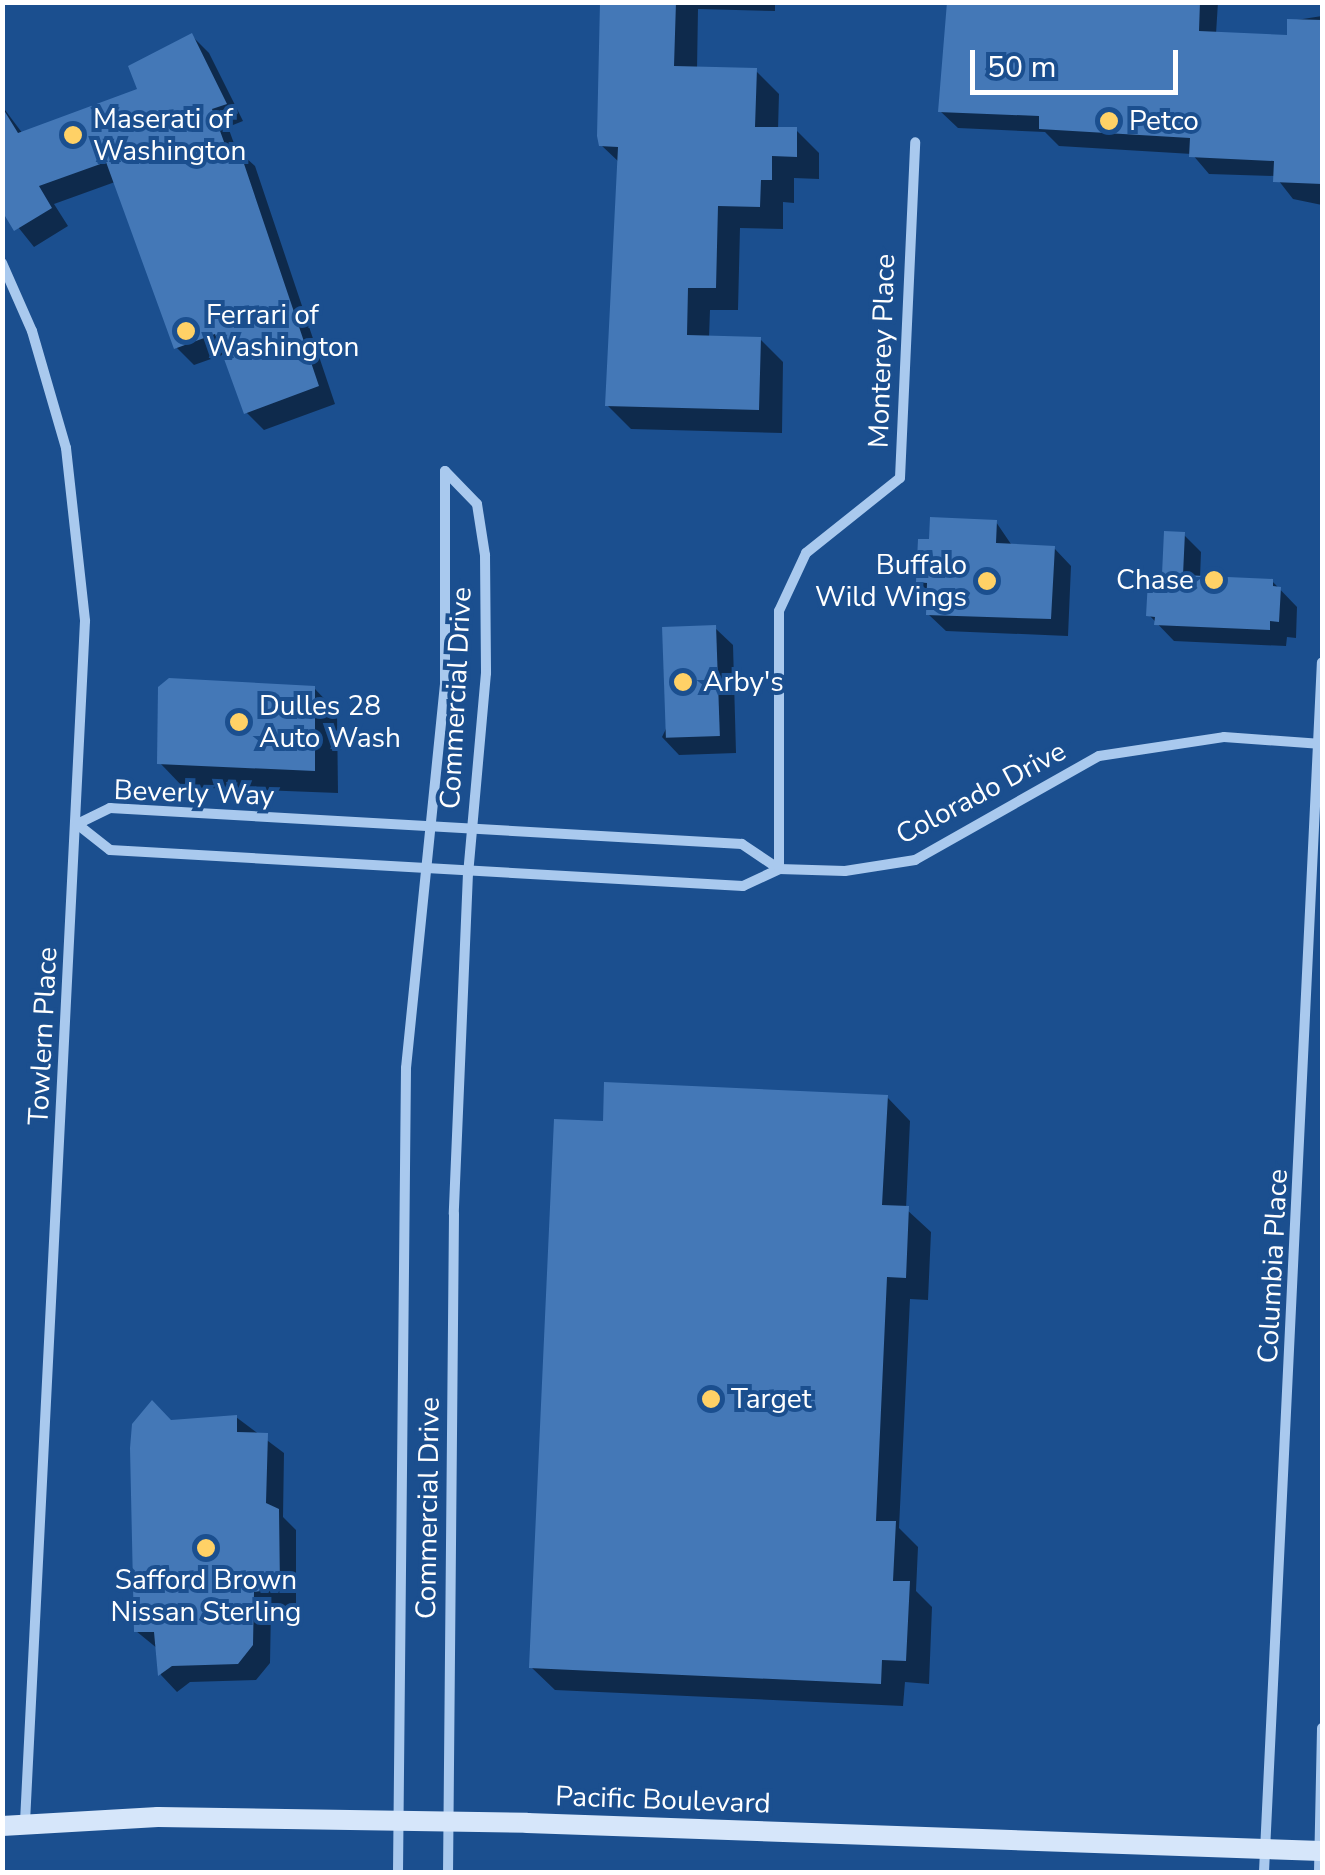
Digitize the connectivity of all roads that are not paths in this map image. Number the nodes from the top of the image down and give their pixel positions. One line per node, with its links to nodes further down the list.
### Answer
1 (915, 142): 8 (street, Monterey Place)
2 (2, 264): 5 (street, Towlern Place)
3 (1322, 662): 4 (street, Columbia Place)
4 (1320, 744): 8 (street, Colorado Drive); 16 (street, Columbia Place)
5 (77, 824): 6 (street, Beverly Way); 9 (street, Beverly Way); 14 (street, Towlern Place)
6 (430, 826): 7 (street, Beverly Way); 7 (street, Commercial Drive); 9 (street, Commercial Drive)
7 (472, 828): 8 (street, Colorado Drive); 10 (street, Commercial Drive)
8 (778, 869): 10 (street, Colorado Drive)
9 (422, 870): 10 (street, Beverly Way); 12 (street, Commercial Drive)
10 (468, 874): 13 (street, Commercial Drive)
11 (1322, 1728): 17 (street)
12 (396, 1822): 13 (main road, Pacific Boulevard); 14 (main road, Pacific Boulevard); 18 (street, Commercial Drive)
13 (449, 1822): 16 (main road, Pacific Boulevard); 19 (street, Commercial Drive)
14 (25, 1824): 15 (main road, Pacific Boulevard)
15 (2, 1826)
16 (1265, 1848): 17 (main road, Pacific Boulevard); 20 (street, Columbia Place)
17 (1320, 1858)
18 (398, 1872)
19 (448, 1872)
20 (1264, 1872)

